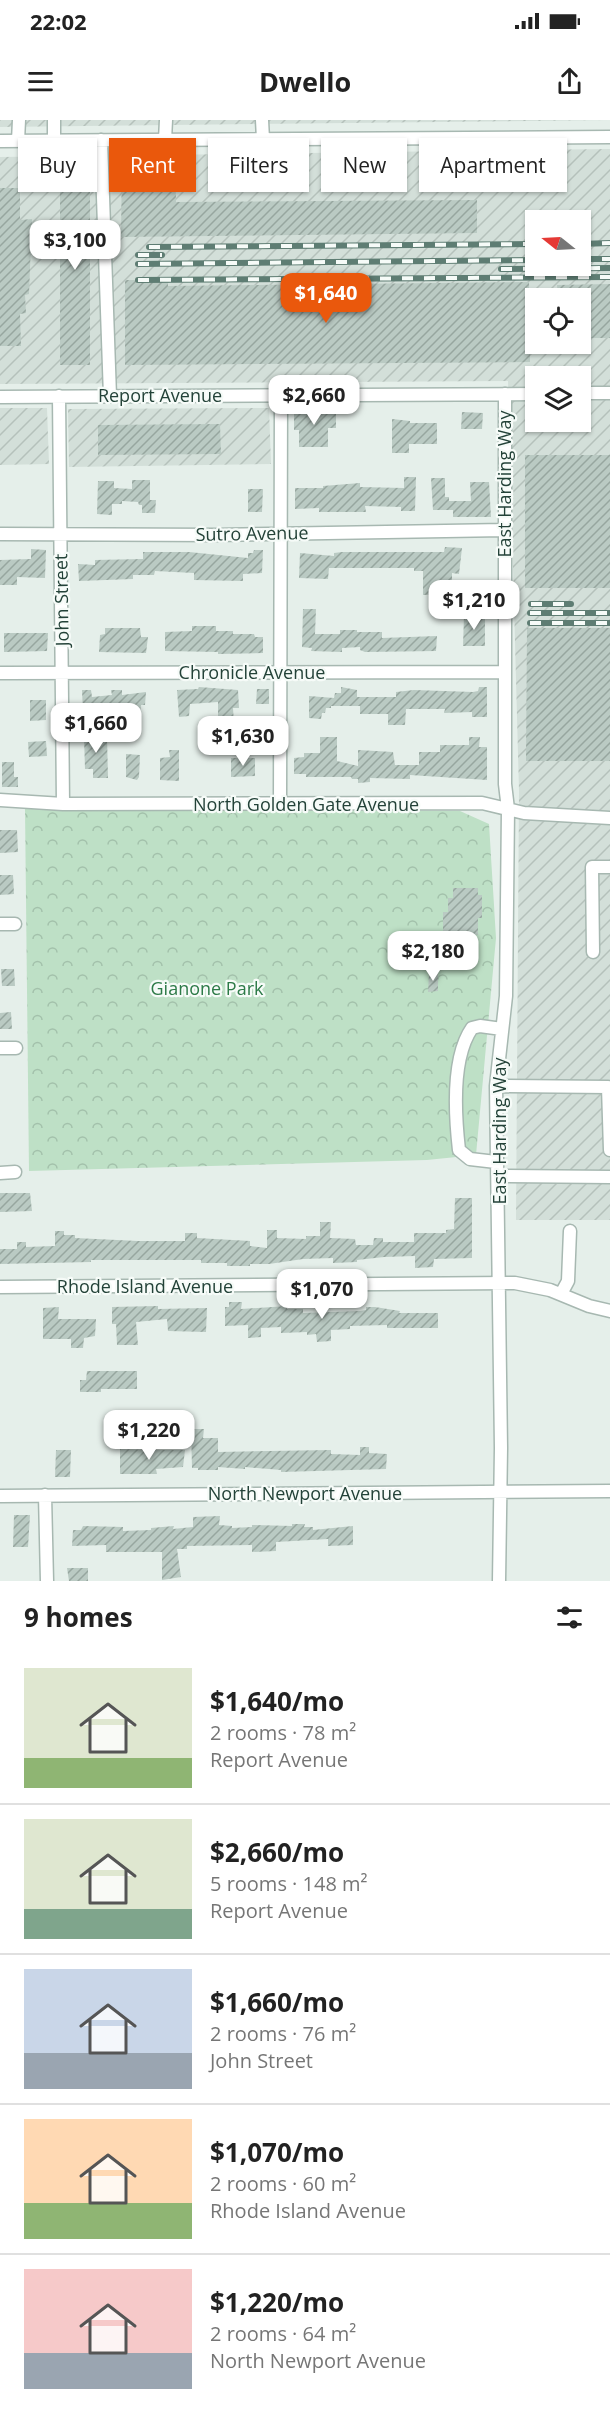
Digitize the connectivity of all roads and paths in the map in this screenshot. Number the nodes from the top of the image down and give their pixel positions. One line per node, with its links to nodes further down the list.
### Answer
1 (19, 120): 6 (street)
2 (54, 120): 7 (street)
3 (165, 120): 8 (street)
4 (262, 120): 9 (street)
5 (610, 137): 10 (street)
6 (18, 138)
7 (54, 138)
8 (165, 138)
9 (263, 138)
10 (309, 139)
11 (97, 140): 12 (street)
12 (101, 140): 13 (street); 22 (street)
13 (109, 140)
14 (0, 141): 15 (street)
15 (18, 141)
16 (591, 393): 17 (street)
17 (610, 393)
18 (505, 394): 19 (street, Report Avenue); 20 (street, Report Avenue); 24 (street, East Harding Way)
19 (525, 394)
20 (280, 395): 22 (street, Report Avenue); 25 (street)
21 (59, 396): 22 (street, Report Avenue); 23 (street, Report Avenue); 27 (street, John Street)
22 (110, 396)
23 (0, 397)
24 (504, 530): 25 (street, Sutro Avenue); 30 (street, East Harding Way)
25 (280, 533): 27 (street, Sutro Avenue); 28 (street)
26 (0, 534): 27 (street, Sutro Avenue)
27 (59, 536): 29 (street, John Street)
28 (281, 671): 29 (street, Chronicle Avenue); 30 (street, Chronicle Avenue); 34 (street)
29 (62, 672): 31 (street, Chronicle Avenue); 33 (street, John Street)
30 (504, 672): 35 (street, East Harding Way)
31 (0, 673)
32 (0, 800): 33 (street, North Golden Gate Avenue)
33 (63, 804): 34 (street, North Golden Gate Avenue)
34 (280, 804): 35 (street, North Golden Gate Avenue)
35 (508, 809): 36 (street, North Golden Gate Avenue); 41 (street, East Harding Way)
36 (610, 818)
37 (610, 867): 40 (street)
38 (0, 924): 39 (street)
39 (15, 924)
40 (593, 952)
41 (502, 1029): 44 (street, East Harding Way); 47 (street)
42 (0, 1048): 43 (street)
43 (16, 1048)
44 (496, 1086): 45 (street); 47 (street, East Harding Way)
45 (609, 1102): 46 (street)
46 (610, 1150)
47 (496, 1162): 50 (street, East Harding Way)
48 (0, 1173): 49 (street)
49 (15, 1173)
50 (498, 1176): 51 (street); 53 (street, East Harding Way)
51 (610, 1177)
52 (570, 1231): 55 (street)
53 (499, 1283): 54 (street, Rhode Island Avenue); 55 (street, Rhode Island Avenue); 57 (street, East Harding Way)
54 (0, 1287)
55 (561, 1294): 56 (street, Rhode Island Avenue)
56 (610, 1311)
57 (499, 1491): 58 (street, North Newport Avenue); 59 (street, North Newport Avenue); 62 (street, East Harding Way)
58 (610, 1491)
59 (45, 1495): 60 (street, North Newport Avenue); 61 (street)
60 (0, 1496)
61 (47, 1581)
62 (499, 1581)

